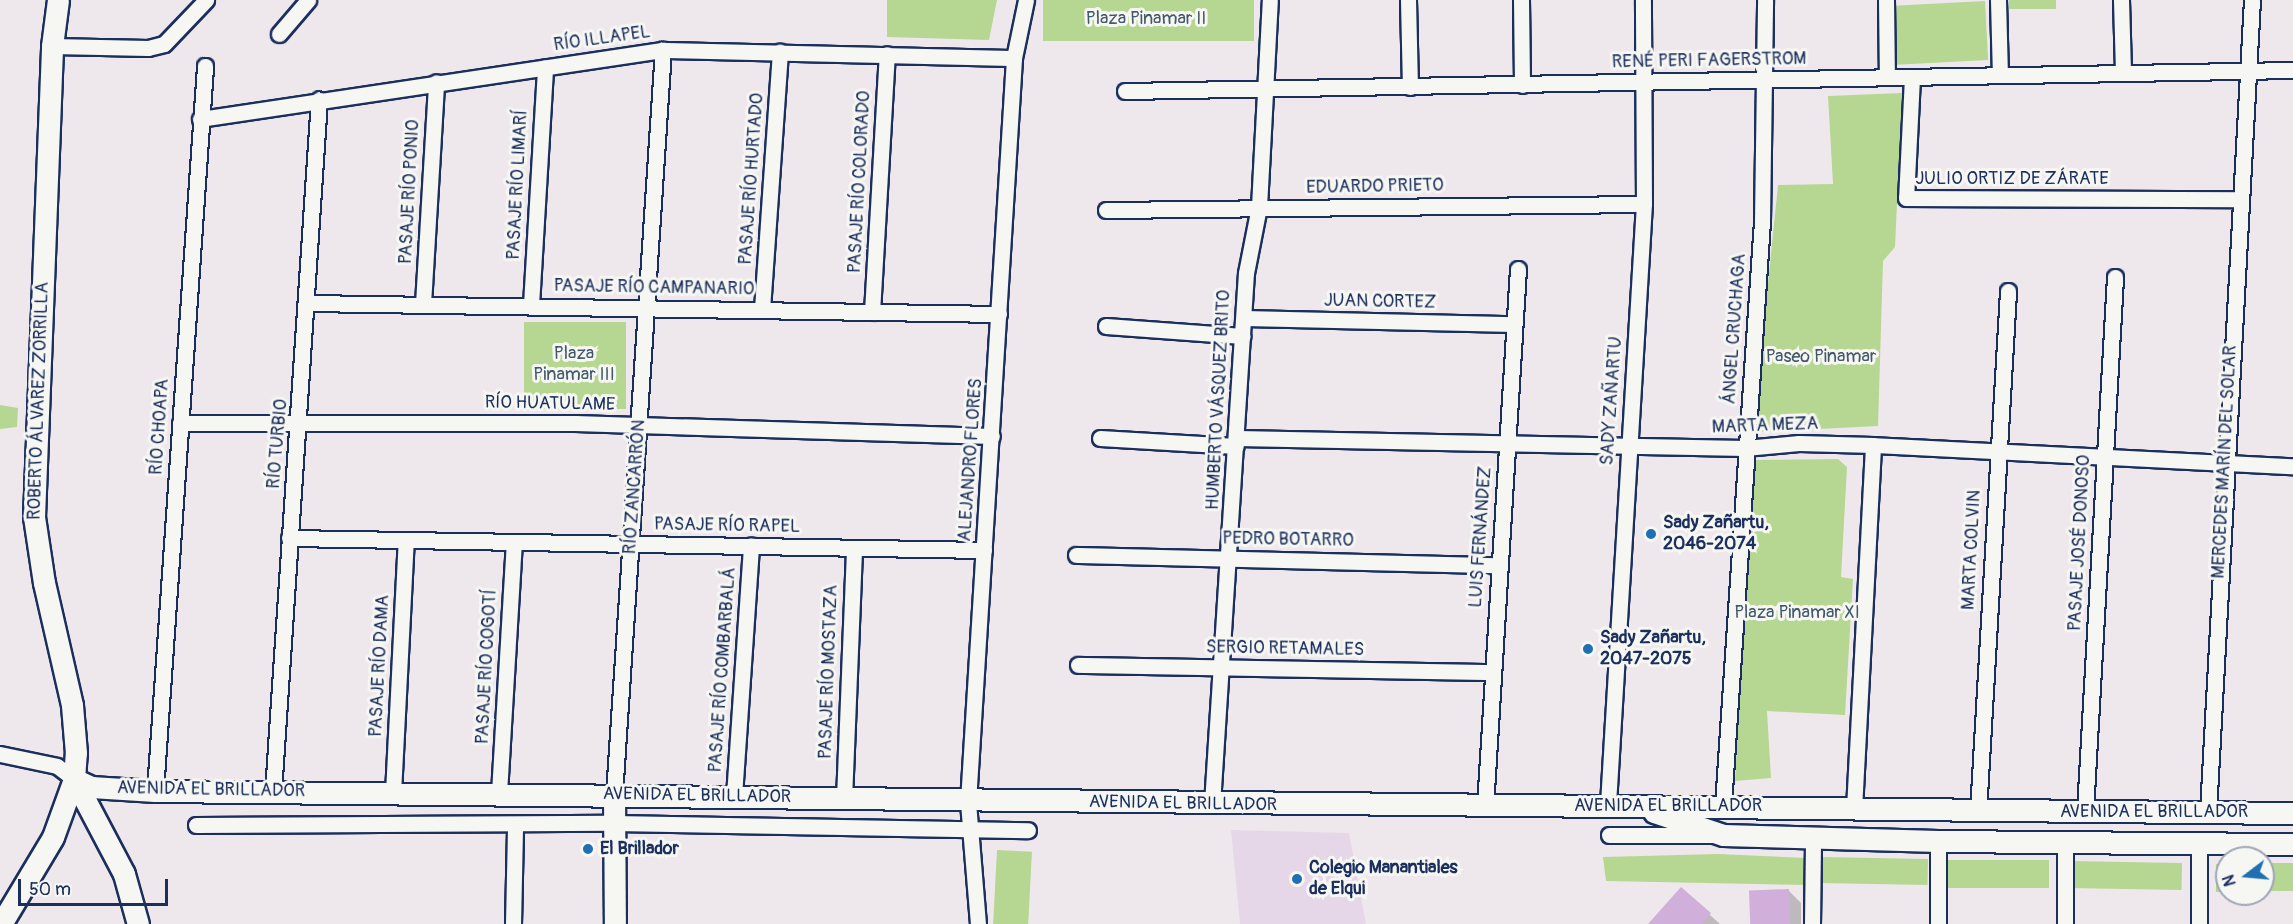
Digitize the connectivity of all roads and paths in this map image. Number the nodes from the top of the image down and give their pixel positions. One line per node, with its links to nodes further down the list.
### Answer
1 (58, 0): 15 (street, ROBERTO ÁLVAREZ ZORRILLA)
2 (206, 0): 15 (street)
3 (308, 0): 14 (street)
4 (1026, 0): 19 (street, ALEJANDRO FLORES)
5 (1270, 0): 33 (street, HUMBERTO VÁSQUEZ BRITO)
6 (1408, 0): 32 (street)
7 (1521, 0): 31 (street)
8 (1643, 0): 30 (street, SADY ZAÑARTU)
9 (1765, 0): 28 (street, ÁNGEL CRUCHAGA)
10 (1886, 0): 26 (street)
11 (1998, 0): 25 (street)
12 (2121, 0): 24 (street)
13 (2252, 0): 22 (street, MERCEDES MARÍN DEL SOLAR)
14 (279, 34)
15 (52, 46): 83 (street, ROBERTO ÁLVAREZ ZORRILLA)
16 (663, 50): 17 (street, RÍO ILLAPEL); 21 (street, RÍO ILLAPEL); 47 (street, RÍO ZANCARRÓN)
17 (780, 52): 18 (street, RÍO ILLAPEL); 48 (street, PASAJE RÍO HURTADO)
18 (887, 54): 19 (street, RÍO ILLAPEL); 49 (street, PASAJE RÍO COLORADO)
19 (1014, 58): 50 (street, ALEJANDRO FLORES)
20 (205, 66): 36 (street, RÍO CHOAPA)
21 (545, 67): 29 (street, RÍO ILLAPEL); 46 (street, PASAJE RÍO LIMARÍ)
22 (2250, 70): 23 (street, RENÉ PERI FAGERSTROM); 24 (street, RENÉ PERI FAGERSTROM); 37 (street, MERCEDES MARÍN DEL SOLAR)
23 (2293, 70)
24 (2123, 72): 25 (street, RENÉ PERI FAGERSTROM)
25 (2000, 75): 27 (street, RENÉ PERI FAGERSTROM)
26 (1887, 77): 27 (street, RENÉ PERI FAGERSTROM); 28 (street, RENÉ PERI FAGERSTROM)
27 (1912, 77): 37 (street, JULIO ORTIZ DE ZÁRATE)
28 (1766, 80): 30 (street, RENÉ PERI FAGERSTROM); 64 (street, ÁNGEL CRUCHAGA)
29 (436, 82): 35 (street, RÍO ILLAPEL); 45 (street, PASAJE RÍO PONIO)
30 (1645, 82): 31 (street, RENÉ PERI FAGERSTROM); 38 (street, SADY ZAÑARTU)
31 (1522, 85): 32 (street, RENÉ PERI FAGERSTROM)
32 (1410, 87): 33 (street, RENÉ PERI FAGERSTROM)
33 (1266, 90): 34 (street, RENÉ PERI FAGERSTROM); 39 (street, HUMBERTO VÁSQUEZ BRITO)
34 (1125, 91)
35 (319, 99): 36 (street, RÍO ILLAPEL); 44 (street, RÍO TURBIO)
36 (200, 119): 56 (street, RÍO CHOAPA)
37 (2239, 199): 67 (street, MERCEDES MARÍN DEL SOLAR)
38 (1644, 204): 39 (street, EDUARDO PRIETO); 63 (street, SADY ZAÑARTU)
39 (1259, 207): 40 (street, EDUARDO PRIETO); 51 (street, HUMBERTO VÁSQUEZ BRITO)
40 (1106, 210)
41 (1518, 269): 52 (street, LUIS FERNÁNDEZ)
42 (2115, 277): 66 (street, PASAJE JOSÉ DONOSO)
43 (2008, 291): 65 (street, MARTA COLVIN)
44 (308, 303): 45 (street, PASAJE RÍO CAMPANARIO); 55 (street, RÍO TURBIO)
45 (423, 304): 46 (street, PASAJE RÍO CAMPANARIO)
46 (531, 305): 47 (street, PASAJE RÍO CAMPANARIO)
47 (647, 307): 48 (street, PASAJE RÍO CAMPANARIO); 57 (street, RÍO ZANCARRÓN)
48 (762, 309): 49 (street, PASAJE RÍO CAMPANARIO)
49 (872, 312): 50 (street, PASAJE RÍO CAMPANARIO)
50 (999, 314): 58 (street, ALEJANDRO FLORES)
51 (1244, 318): 52 (street, JUAN CORTEZ); 54 (street, HUMBERTO VÁSQUEZ BRITO)
52 (1514, 324): 61 (street, LUIS FERNÁNDEZ)
53 (1106, 326): 54 (street)
54 (1243, 336): 60 (street, HUMBERTO VÁSQUEZ BRITO)
55 (300, 421): 56 (street, RÍO HUATULAME); 57 (street, RÍO HUATULAME); 69 (street, RÍO TURBIO)
56 (180, 423): 84 (street, RÍO CHOAPA)
57 (639, 425): 58 (street, RÍO HUATULAME); 72 (street, RÍO ZANCARRÓN)
58 (992, 436): 75 (street, ALEJANDRO FLORES)
59 (1100, 438): 60 (street, MARTA MEZA)
60 (1237, 442): 61 (street, MARTA MEZA); 77 (street, HUMBERTO VÁSQUEZ BRITO)
61 (1506, 444): 63 (street, MARTA MEZA); 78 (street, LUIS FERNÁNDEZ)
62 (1873, 445): 64 (street, MARTA MEZA); 65 (street, MARTA MEZA); 97 (street)
63 (1629, 446): 64 (street, MARTA MEZA); 93 (street, SADY ZAÑARTU)
64 (1745, 448): 95 (street, ÁNGEL CRUCHAGA)
65 (1996, 453): 66 (street, MARTA MEZA); 99 (street, MARTA COLVIN)
66 (2104, 455): 67 (street, MARTA MEZA); 98 (street, PASAJE JOSÉ DONOSO)
67 (2225, 461): 68 (street, MARTA MEZA); 100 (street, MERCEDES MARÍN DEL SOLAR)
68 (2293, 466)
69 (289, 538): 70 (street, PASAJE RÍO RAPEL); 85 (street, RÍO TURBIO)
70 (406, 540): 71 (street, PASAJE RÍO RAPEL); 86 (street, PASAJE RÍO DAMA)
71 (514, 542): 72 (street, PASAJE RÍO RAPEL); 87 (street, PASAJE RÍO COGOTÍ)
72 (631, 544): 73 (street, PASAJE RÍO RAPEL); 88 (street, RÍO ZANCARRÓN)
73 (751, 546): 74 (street, PASAJE RÍO RAPEL); 89 (street, PASAJE RÍO COMBARBALÁ)
74 (854, 548): 75 (street, PASAJE RÍO RAPEL); 90 (street, PASAJE RÍO MOSTAZA)
75 (984, 550): 91 (street, ALEJANDRO FLORES)
76 (1076, 555): 77 (street, PEDRO BOTARRO)
77 (1229, 558): 78 (street, PEDRO BOTARRO); 80 (street, HUMBERTO VÁSQUEZ BRITO)
78 (1498, 565): 81 (street, LUIS FERNÁNDEZ)
79 (1078, 665): 80 (street, SERGIO RETAMALES)
80 (1222, 667): 81 (street, SERGIO RETAMALES); 92 (street, HUMBERTO VÁSQUEZ BRITO)
81 (1491, 672): 96 (street, LUIS FERNÁNDEZ)
82 (0, 754): 83 (street)
83 (74, 778): 84 (street, AVENIDA EL BRILLADOR); 114 (street, ROBERTO ÁLVAREZ ZORRILLA); 115 (street)
84 (155, 791): 85 (street, AVENIDA EL BRILLADOR)
85 (273, 792): 86 (street, AVENIDA EL BRILLADOR)
86 (393, 793): 87 (street, AVENIDA EL BRILLADOR)
87 (499, 793): 88 (street, AVENIDA EL BRILLADOR)
88 (614, 795): 89 (street, AVENIDA EL BRILLADOR); 102 (street, RÍO ZANCARRÓN)
89 (734, 796): 90 (street, AVENIDA EL BRILLADOR)
90 (844, 798): 91 (street, AVENIDA EL BRILLADOR)
91 (968, 802): 92 (street, AVENIDA EL BRILLADOR); 105 (street, ALEJANDRO FLORES)
92 (1212, 804): 96 (street, AVENIDA EL BRILLADOR)
93 (1608, 804): 94 (street, AVENIDA EL BRILLADOR); 96 (street, AVENIDA EL BRILLADOR)
94 (1631, 804): 95 (street, AVENIDA EL BRILLADOR); 107 (street)
95 (1723, 805): 97 (street, AVENIDA EL BRILLADOR)
96 (1485, 807)
97 (1854, 809): 99 (street, AVENIDA EL BRILLADOR)
98 (2085, 811): 99 (street, AVENIDA EL BRILLADOR); 100 (street, AVENIDA EL BRILLADOR)
99 (1978, 812)
100 (2208, 812): 101 (street, AVENIDA EL BRILLADOR); 112 (street, MERCEDES MARÍN DEL SOLAR)
101 (2293, 813)
102 (614, 824): 104 (street, AVENIDA EL BRILLADOR); 105 (street, AVENIDA EL BRILLADOR); 117 (street, RÍO ZANCARRÓN)
103 (196, 825): 104 (street, AVENIDA EL BRILLADOR)
104 (515, 825): 116 (street)
105 (972, 828): 106 (street, AVENIDA EL BRILLADOR); 118 (street, ALEJANDRO FLORES)
106 (1028, 830)
107 (1723, 835): 108 (street, AVENIDA EL BRILLADOR); 109 (street, AVENIDA EL BRILLADOR)
108 (1609, 836)
109 (1813, 838): 110 (street, AVENIDA EL BRILLADOR); 119 (street)
110 (1938, 841): 111 (street, AVENIDA EL BRILLADOR); 120 (street)
111 (2065, 841): 112 (street, AVENIDA EL BRILLADOR); 121 (street)
112 (2199, 843): 113 (street, AVENIDA EL BRILLADOR); 122 (street, MERCEDES MARÍN DEL SOLAR)
113 (2293, 844)
114 (1, 924)
115 (138, 924)
116 (513, 924)
117 (615, 924)
118 (978, 924)
119 (1812, 924)
120 (1938, 924)
121 (2065, 924)
122 (2199, 924)

